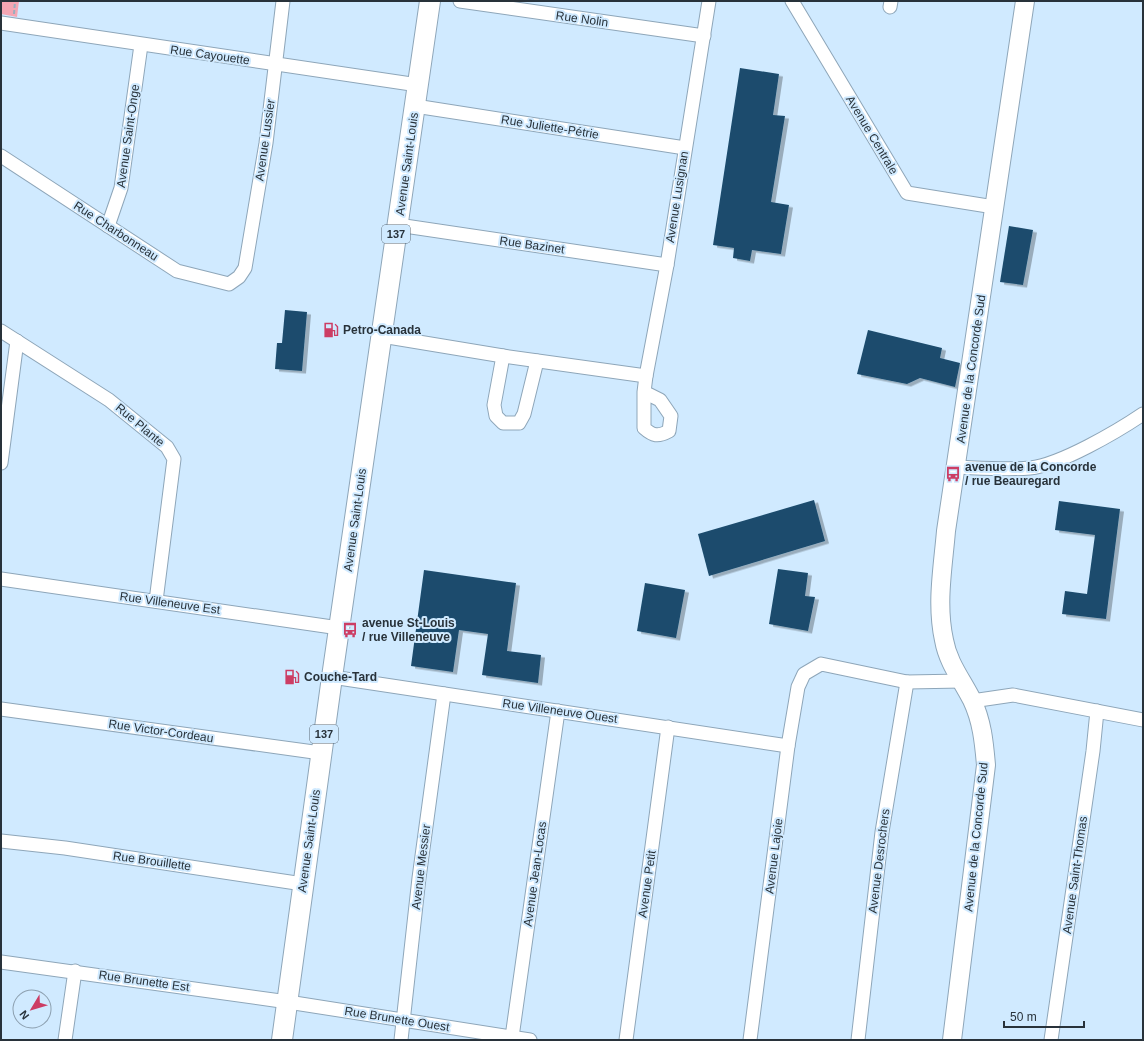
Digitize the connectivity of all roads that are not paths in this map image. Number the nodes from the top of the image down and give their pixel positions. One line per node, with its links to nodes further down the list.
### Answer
1 (283, 1): 10 (street, Avenue Lussier)
2 (430, 1): 11 (main road, Avenue Saint-Louis / 137)
3 (460, 1): 8 (street, Rue Nolin)
4 (709, 1): 8 (street, Avenue Lusignan)
5 (792, 1): 15 (street, Avenue Centrale)
6 (1025, 1): 15 (street, Avenue de la Concorde Sud)
7 (1, 23): 9 (street, Rue Cayouette)
8 (704, 36): 13 (street, Avenue Lusignan)
9 (141, 45): 10 (street, Rue Cayouette); 17 (street, Avenue Saint-Onge)
10 (274, 64): 11 (street, Rue Cayouette); 19 (street, Avenue Lussier)
11 (418, 85): 12 (main road, Avenue Saint-Louis / 137)
12 (415, 106): 13 (street, Rue Juliette-Pétrie); 16 (main road, Avenue Saint-Louis / 137)
13 (685, 148): 18 (street, Avenue Lusignan)
14 (1, 156): 17 (street, Rue Charbonneau)
15 (994, 207): 29 (street, Avenue de la Concorde Sud)
16 (398, 225): 18 (street, Rue Bazinet); 21 (main road, Avenue Saint-Louis / 137)
17 (108, 226): 19 (street, Rue Charbonneau)
18 (667, 265): 25 (street, Avenue Lusignan)
19 (239, 277)
20 (1, 331): 22 (street, Rue Plante)
21 (382, 336): 23 (street); 32 (main road, Avenue Saint-Louis / 137)
22 (16, 341): 28 (street); 31 (street, Rue Plante)
23 (503, 356): 24 (street); 24 (street)
24 (537, 361): 25 (street)
25 (646, 376): 26 (street, Avenue Lusignan)
26 (644, 392)
27 (1143, 414): 29 (street)
28 (1, 463)
29 (957, 467): 34 (street, Avenue de la Concorde Sud)
30 (1, 579): 31 (street, Rue Villeneuve Est)
31 (156, 601): 32 (street, Rue Villeneuve Est)
32 (339, 628): 33 (main road, Avenue Saint-Louis / 137)
33 (332, 677): 36 (street, Rue Villeneuve Ouest); 44 (main road, Avenue Saint-Louis / 137)
34 (962, 681): 35 (street); 37 (street, Avenue de la Concorde Sud)
35 (906, 682): 43 (street, Avenue Lajoie); 58 (street, Avenue Desrochers)
36 (444, 694): 39 (street, Rue Villeneuve Ouest); 50 (street, Avenue Messier)
37 (972, 701): 40 (street); 59 (street, Avenue de la Concorde Sud)
38 (1, 709): 44 (street, Rue Victor-Cordeau)
39 (558, 711): 42 (street, Rue Villeneuve Ouest); 51 (street, Avenue Jean-Locas)
40 (1097, 711): 41 (street); 60 (street, Avenue Saint-Thomas)
41 (1143, 720)
42 (668, 727): 43 (street, Rue Villeneuve Ouest); 56 (street, Avenue Petit)
43 (788, 746): 57 (street, Avenue Lajoie)
44 (321, 753): 46 (main road, Avenue Saint-Louis / 137)
45 (1, 841): 46 (street, Rue Brouillette)
46 (303, 884): 49 (main road, Avenue Saint-Louis / 137)
47 (1, 962): 48 (street, Rue Brunette Est)
48 (75, 971): 49 (street, Rue Brunette Est); 52 (street)
49 (288, 1002): 50 (street, Rue Brunette Ouest); 53 (main road, Avenue Saint-Louis / 137)
50 (404, 1020): 51 (street, Rue Brunette Ouest); 54 (street, Avenue Messier)
51 (512, 1037): 55 (street, Rue Brunette Ouest)
52 (65, 1040)
53 (282, 1040)
54 (401, 1040)
55 (530, 1040)
56 (626, 1040)
57 (750, 1040)
58 (858, 1040)
59 (952, 1040)
60 (1051, 1040)

